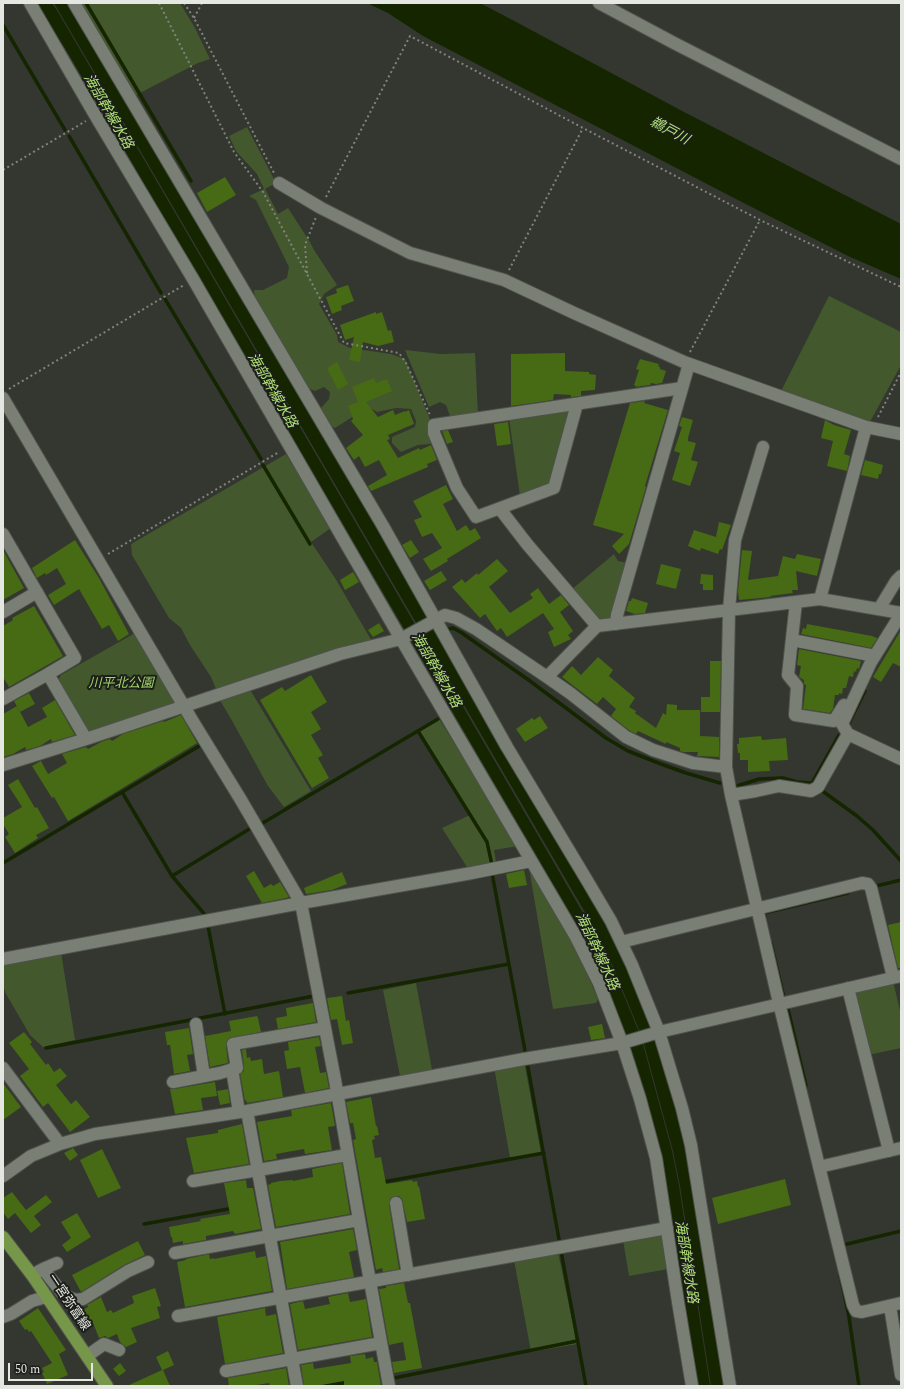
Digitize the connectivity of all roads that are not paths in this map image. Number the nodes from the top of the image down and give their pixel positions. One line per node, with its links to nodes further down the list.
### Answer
1 (30, 3): 26 (street)
2 (74, 3): 23 (street)
3 (599, 3): 4 (street)
4 (901, 159)
5 (279, 182): 6 (street)
6 (687, 363): 7 (street); 10 (street)
7 (682, 388): 9 (street); 24 (street)
8 (3, 398): 32 (street)
9 (577, 404): 13 (street); 13 (street)
10 (869, 428): 11 (street); 17 (street)
11 (901, 434)
12 (763, 447): 20 (street)
13 (500, 509): 25 (street)
14 (4, 540): 16 (street)
15 (901, 576): 19 (street)
16 (37, 592): 21 (street); 29 (street)
17 (820, 599): 18 (street); 19 (street)
18 (796, 602): 20 (street); 27 (street)
19 (879, 609): 22 (street)
20 (729, 610): 24 (street); 37 (street)
21 (3, 612)
22 (901, 614): 28 (street)
23 (437, 619): 26 (street); 30 (street); 42 (street)
24 (616, 624): 25 (street)
25 (597, 626): 30 (street)
26 (403, 638): 32 (street); 39 (street)
27 (792, 640): 28 (street); 28 (street)
28 (873, 659): 33 (street)
29 (48, 674): 31 (street); 34 (street)
30 (547, 677): 37 (street)
31 (3, 699)
32 (184, 705): 34 (street); 40 (street)
33 (848, 734): 35 (street); 38 (street)
34 (86, 739): 36 (street)
35 (901, 760)
36 (3, 765)
37 (726, 767): 38 (street)
38 (731, 795): 41 (street)
39 (531, 861): 40 (street); 50 (street)
40 (301, 903): 43 (street); 48 (street)
41 (757, 908): 42 (street); 44 (street); 46 (street)
42 (621, 942): 49 (street)
43 (3, 959)
44 (897, 977): 45 (street)
45 (848, 988): 46 (street); 59 (street)
46 (779, 1003): 49 (street); 61 (street)
47 (196, 1024): 53 (street)
48 (325, 1028): 52 (street); 55 (street)
49 (659, 1032): 50 (street); 91 (street)
50 (624, 1042): 55 (street); 67 (street)
51 (3, 1068): 57 (street)
52 (232, 1069): 53 (street); 56 (street)
53 (204, 1076): 54 (street)
54 (174, 1082)
55 (337, 1095): 56 (street); 60 (street)
56 (243, 1111): 57 (street); 62 (street)
57 (60, 1144): 63 (street)
58 (901, 1148): 59 (street)
59 (889, 1151): 61 (street)
60 (347, 1154): 62 (street); 66 (street)
61 (819, 1167): 78 (street)
62 (257, 1170): 64 (street); 68 (street)
63 (3, 1176)
64 (193, 1181)
65 (396, 1203): 74 (street)
66 (359, 1220): 68 (street); 75 (street)
67 (667, 1228): 74 (street); 90 (street)
68 (269, 1236): 70 (street); 77 (street)
69 (3, 1237): 73 (main road, 一宮弥富線)
70 (175, 1253)
71 (148, 1262): 73 (street)
72 (57, 1264): 73 (street)
73 (37, 1272): 76 (main road, 一宮弥富線)
74 (408, 1275): 75 (street)
75 (370, 1282): 77 (street); 81 (street)
76 (46, 1297): 80 (street); 83 (main road, 一宮弥富線)
77 (280, 1297): 79 (street); 84 (street)
78 (896, 1305): 86 (street)
79 (178, 1316)
80 (3, 1317)
81 (381, 1343): 84 (street); 89 (street)
82 (119, 1350): 83 (street)
83 (87, 1356): 87 (main road, 一宮弥富線)
84 (292, 1360): 85 (street); 88 (street)
85 (226, 1371)
86 (901, 1375)
87 (107, 1386)
88 (297, 1386)
89 (389, 1386)
90 (692, 1386)
91 (730, 1386)

